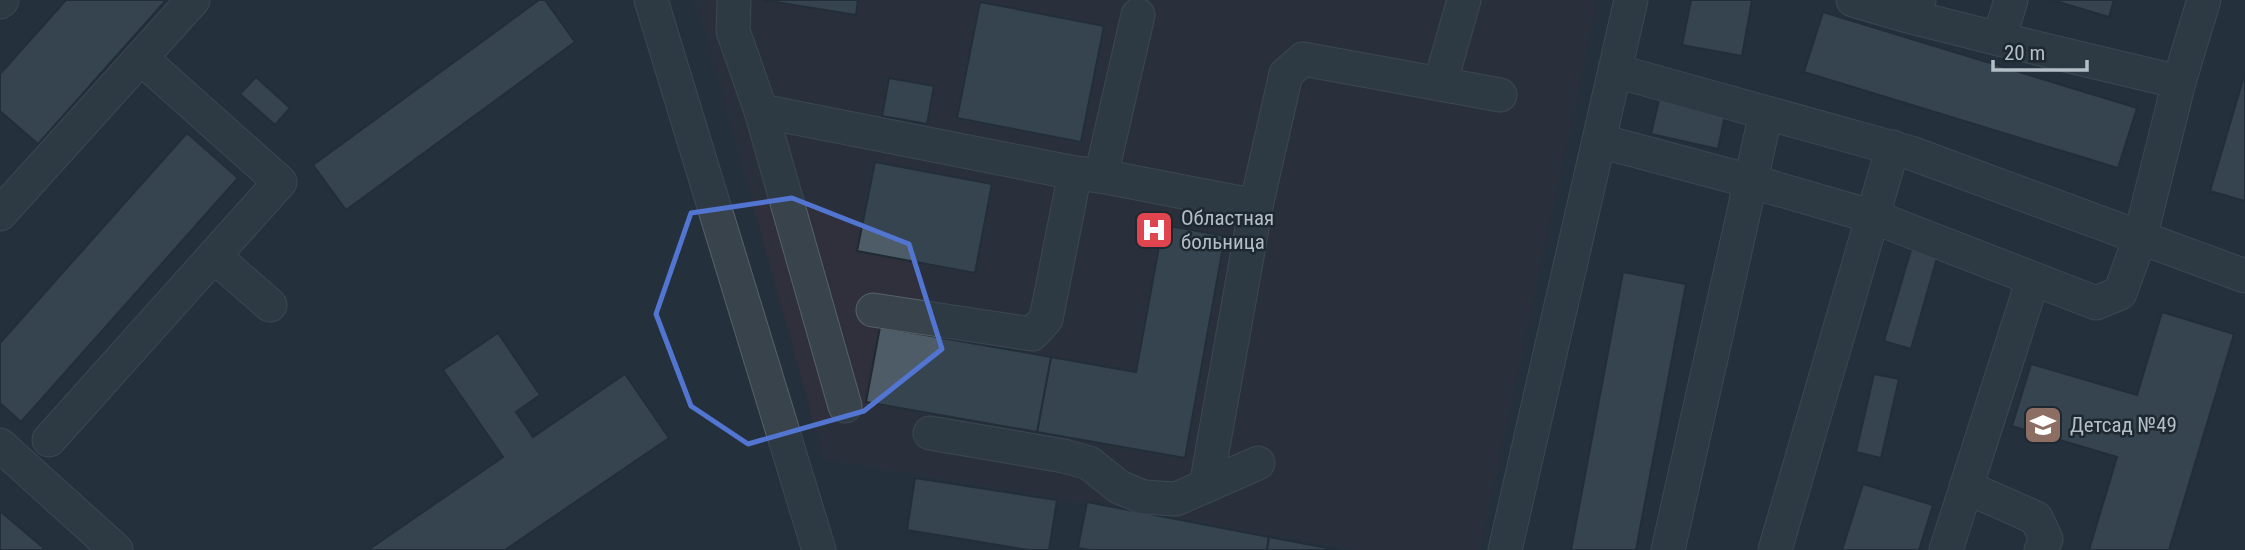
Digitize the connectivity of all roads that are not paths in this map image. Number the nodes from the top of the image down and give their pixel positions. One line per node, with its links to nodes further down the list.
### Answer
1 (193, 0): 12 (street)
2 (651, 0): 40 (street)
3 (734, 0): 17 (street)
4 (1464, 0): 15 (street)
5 (1631, 0): 13 (street)
6 (1853, 0): 9 (street)
7 (2011, 0): 11 (street)
8 (2204, 0): 14 (street)
9 (1912, 7): 11 (street)
10 (1138, 15): 21 (street)
11 (1999, 39): 14 (street)
12 (141, 58): 24 (street); 27 (street)
13 (1616, 71): 18 (street); 19 (street)
14 (2179, 82): 26 (street)
15 (1440, 83): 16 (street); 23 (street)
16 (1500, 95)
17 (761, 111): 21 (street); 32 (street)
18 (1766, 113): 20 (street); 22 (street)
19 (1600, 141): 22 (street); 41 (street)
20 (1893, 147): 25 (street); 26 (street)
21 (1088, 175): 23 (street); 31 (street)
22 (1750, 181): 25 (street); 42 (street)
23 (1256, 206): 37 (street)
24 (0, 213)
25 (1874, 217): 29 (street); 43 (street)
26 (2140, 238): 28 (street); 29 (street)
27 (214, 256): 30 (street); 34 (street)
28 (2245, 276)
29 (2033, 279): 38 (street)
30 (270, 305)
31 (873, 310)
32 (845, 406)
33 (930, 433): 37 (street)
34 (49, 440)
35 (0, 445): 39 (street)
36 (1258, 463): 37 (street)
37 (1206, 486)
38 (1966, 487): 44 (street); 45 (street)
39 (116, 550)
40 (819, 550)
41 (1505, 550)
42 (1668, 550)
43 (1775, 550)
44 (1946, 550)
45 (2041, 550)

